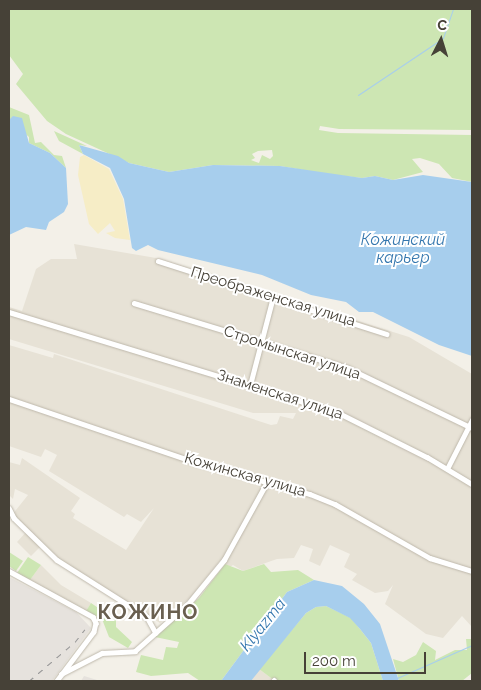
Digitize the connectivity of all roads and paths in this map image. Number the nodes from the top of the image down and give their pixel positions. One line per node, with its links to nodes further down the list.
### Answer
1 (158, 261): 2 (street, Преображенская улица)
2 (273, 297): 5 (street, Преображенская улица); 6 (street)
3 (134, 303): 6 (street, Стромынская улица)
4 (9, 312): 7 (street, Знаменская улица)
5 (387, 334)
6 (262, 342): 7 (street); 10 (street, Стромынская улица)
7 (250, 385): 11 (street, Знаменская улица)
8 (9, 399): 12 (street, Кожинская улица)
9 (472, 420): 10 (street)
10 (471, 427): 11 (street)
11 (446, 469): 13 (street, Знаменская улица)
12 (266, 484): 16 (street, Кожинская улица); 17 (street)
13 (472, 484)
14 (9, 508): 17 (street)
15 (9, 571): 18 (street)
16 (472, 571)
17 (156, 633): 18 (street)
18 (61, 674): 19 (street)
19 (57, 681)

